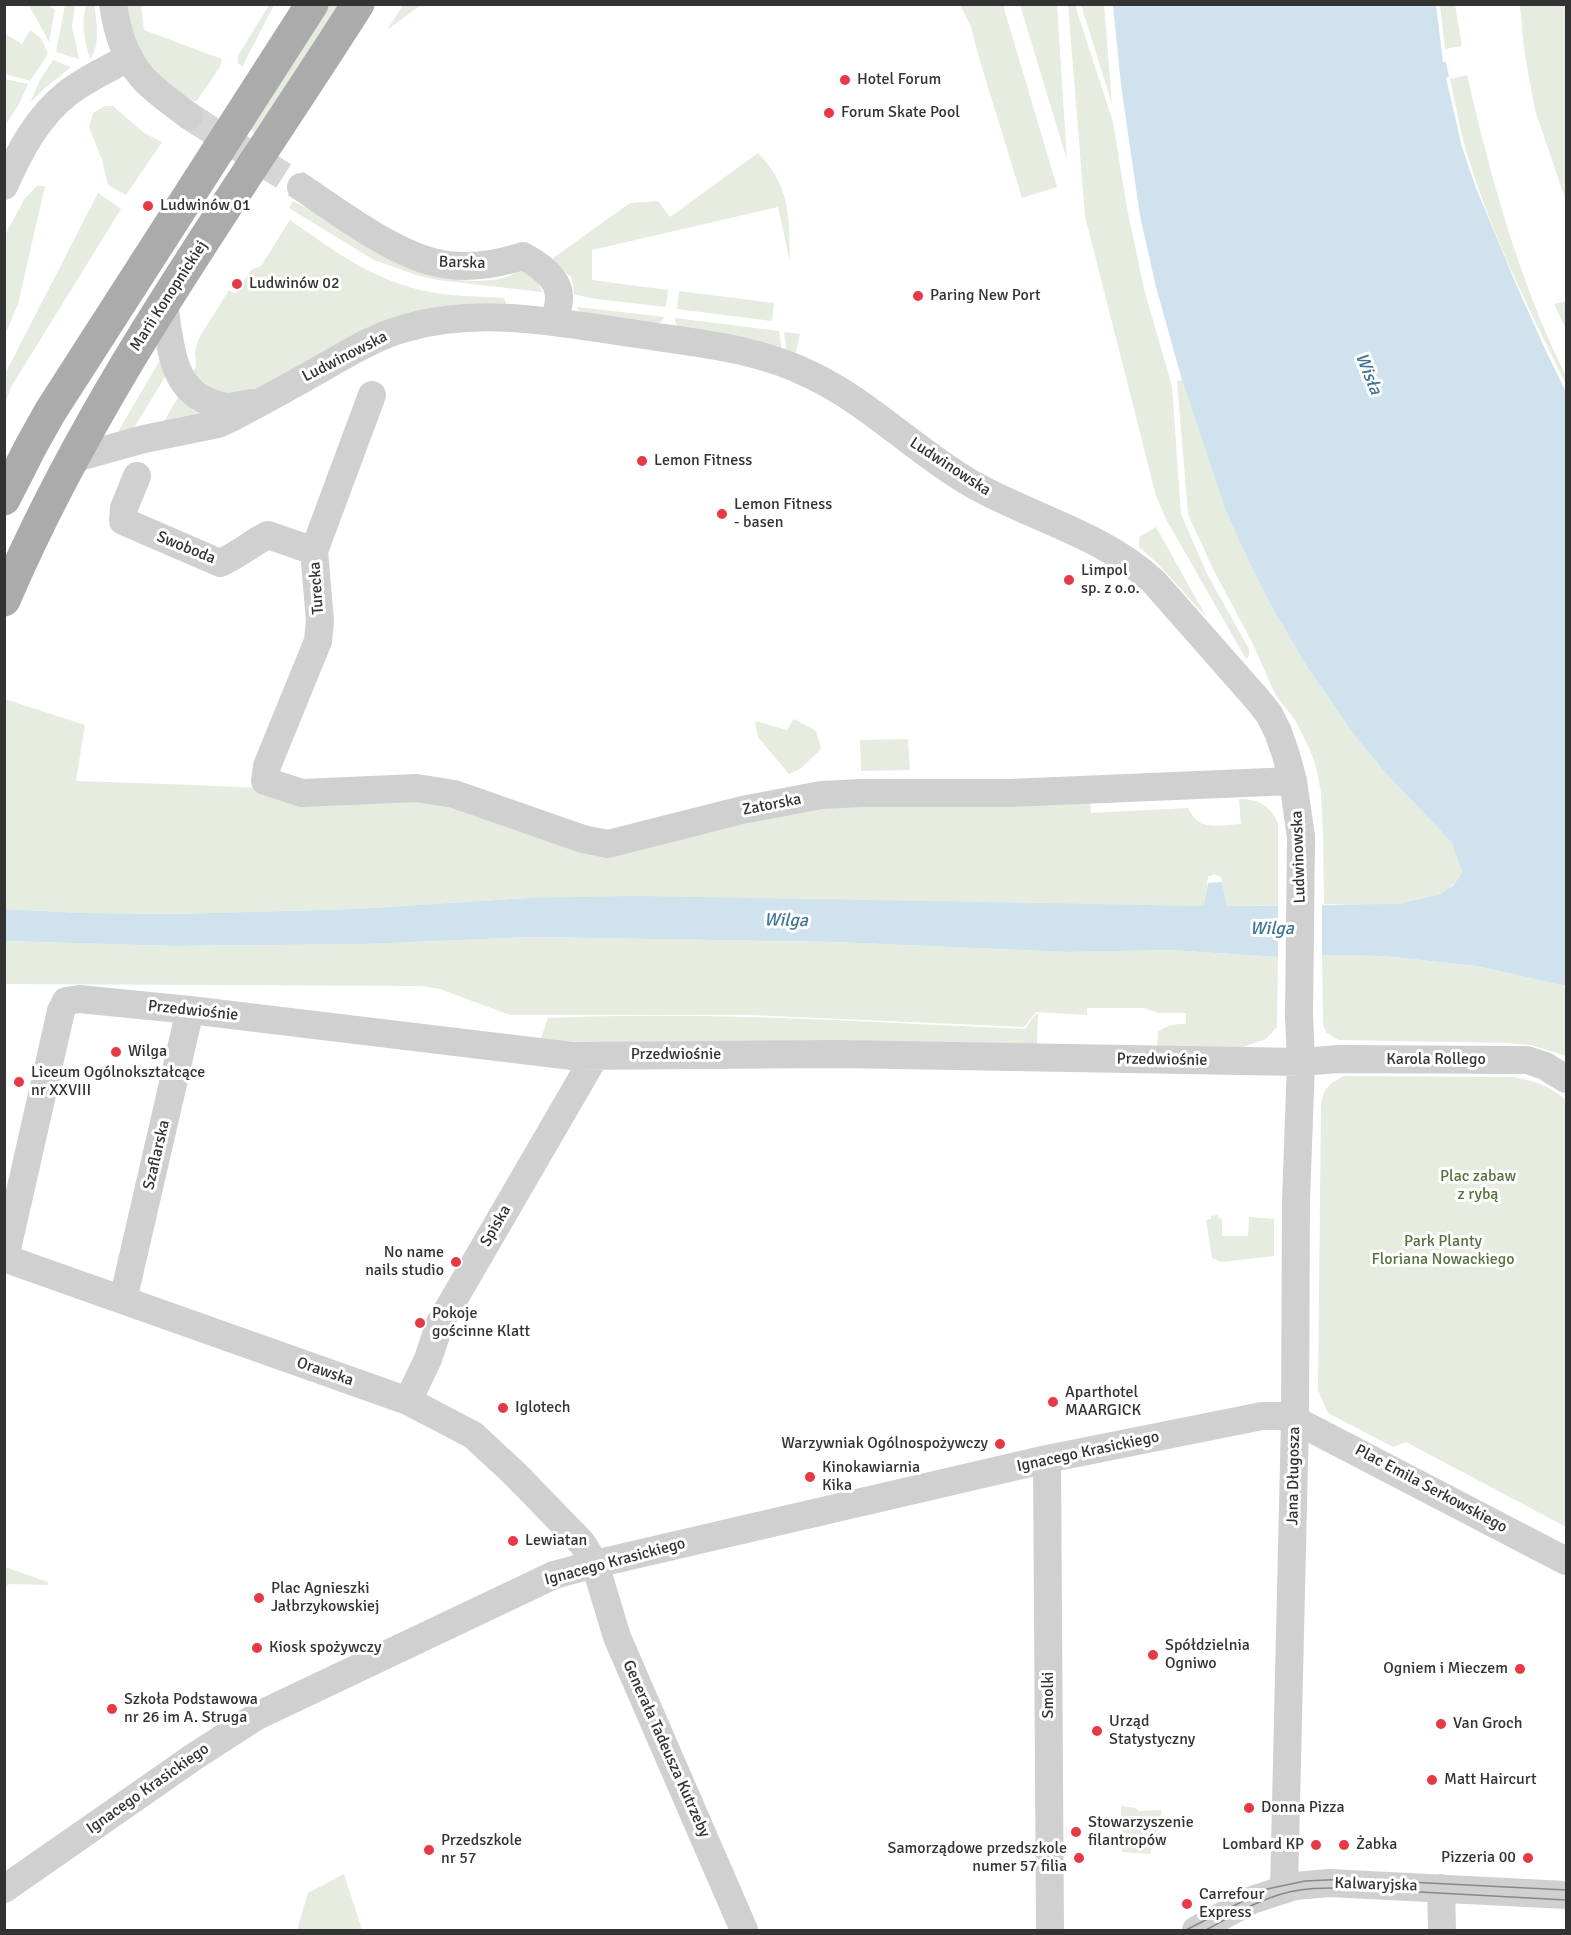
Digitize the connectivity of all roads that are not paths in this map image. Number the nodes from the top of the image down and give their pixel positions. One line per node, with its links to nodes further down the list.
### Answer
1 (113, 4): 4 (street)
2 (312, 4): 14 (main road)
3 (358, 4): 8 (main road, Marii Konopnickiej)
4 (129, 57): 5 (street); 6 (street)
5 (189, 116)
6 (4, 186)
7 (302, 187): 9 (street, Barska)
8 (164, 304): 10 (street, Ludwinowska); 12 (main road, Marii Konopnickiej)
9 (554, 322): 10 (street, Ludwinowska); 18 (street, Ludwinowska)
10 (274, 395): 12 (street, Ludwinowska)
11 (372, 395): 15 (street, Turecka)
12 (72, 459): 16 (main road, Marii Konopnickiej)
13 (137, 476): 15 (street, Swoboda)
14 (4, 499)
15 (314, 551): 17 (street, Turecka)
16 (4, 600)
17 (264, 781): 18 (street, Zatorska)
18 (1293, 781): 21 (street, Ludwinowska)
19 (190, 1010): 20 (street, Przedwiośnie); 23 (street, Przedwiośnie); 24 (street, Szaflarska)
20 (595, 1056): 21 (street, Przedwiośnie); 25 (street, Spiska)
21 (1301, 1062): 22 (street, Karola Rollego); 26 (street, Jana Długosza)
22 (1566, 1079)
23 (5, 1258): 24 (street, Orawska)
24 (123, 1300): 25 (street, Orawska)
25 (408, 1401): 29 (street, Orawska)
26 (1295, 1420): 27 (street, Ignacego Krasickiego); 28 (street, Plac Emila Serkowskiego); 32 (street, Jana Długosza)
27 (1047, 1460): 29 (street, Ignacego Krasickiego); 35 (street, Smolki)
28 (1566, 1561)
29 (595, 1564): 31 (street, Ignacego Krasickiego); 34 (street, Generała Tadeusza Kutrzeby)
30 (1441, 1888): 32 (street, Kalwaryjska); 33 (street, Kalwaryjska); 37 (street)
31 (4, 1889)
32 (1284, 1889): 36 (street, Kalwaryjska)
33 (1566, 1895)
34 (744, 1930)
35 (1050, 1930)
36 (1196, 1930)
37 (1442, 1930)

